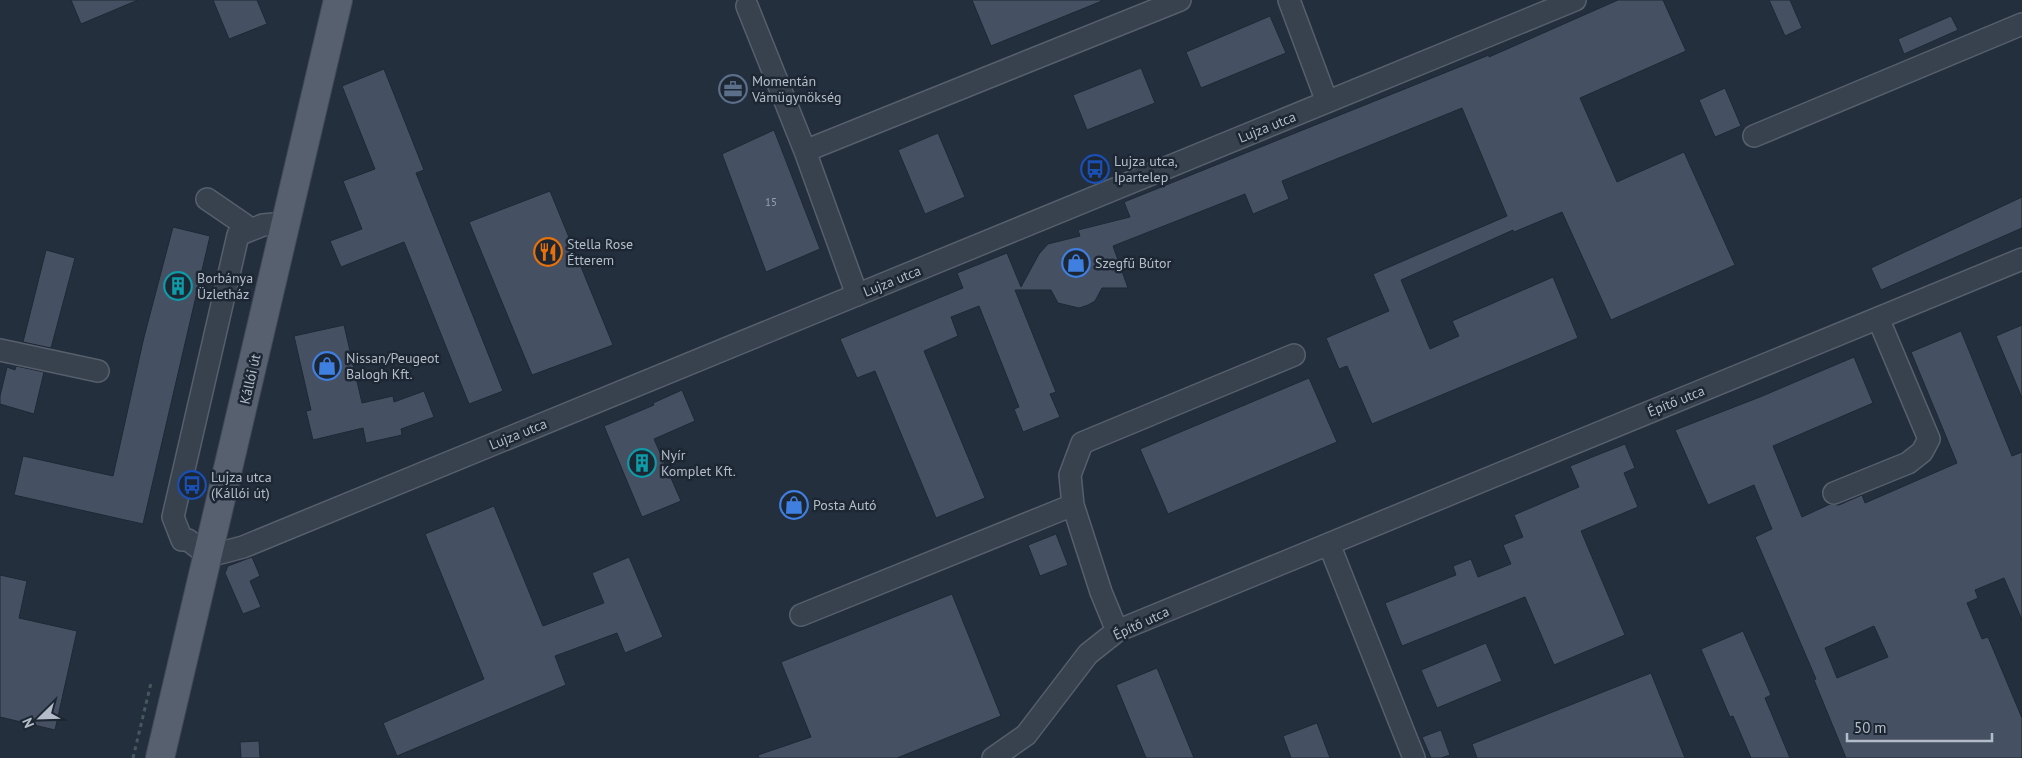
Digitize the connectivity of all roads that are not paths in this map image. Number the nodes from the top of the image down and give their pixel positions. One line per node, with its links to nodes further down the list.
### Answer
1 (338, 0): 11 (main road, Kállói út)
2 (1180, 0): 9 (street)
3 (1289, 0): 7 (street)
4 (1575, 0): 7 (street, Lujza utca)
5 (747, 6): 9 (street)
6 (2022, 24): 8 (street)
7 (1327, 102): 14 (street, Lujza utca)
8 (1754, 136)
9 (805, 151): 14 (street)
10 (207, 199): 12 (street)
11 (286, 223): 12 (street); 22 (main road, Kállói út)
12 (252, 230): 22 (street)
13 (2022, 259): 15 (street, Építő utca)
14 (857, 295): 22 (street, Lujza utca)
15 (1878, 318): 19 (street); 21 (street, Építő utca)
16 (0, 350): 18 (street)
17 (1294, 355): 20 (street)
18 (98, 371)
19 (1834, 494)
20 (1073, 505): 23 (street); 24 (street)
21 (1329, 544): 24 (street, Építő utca); 27 (street)
22 (208, 556): 25 (main road, Kállói út)
23 (801, 615)
24 (1117, 631): 26 (street, Építő utca)
25 (160, 758)
26 (993, 758)
27 (1414, 758)

